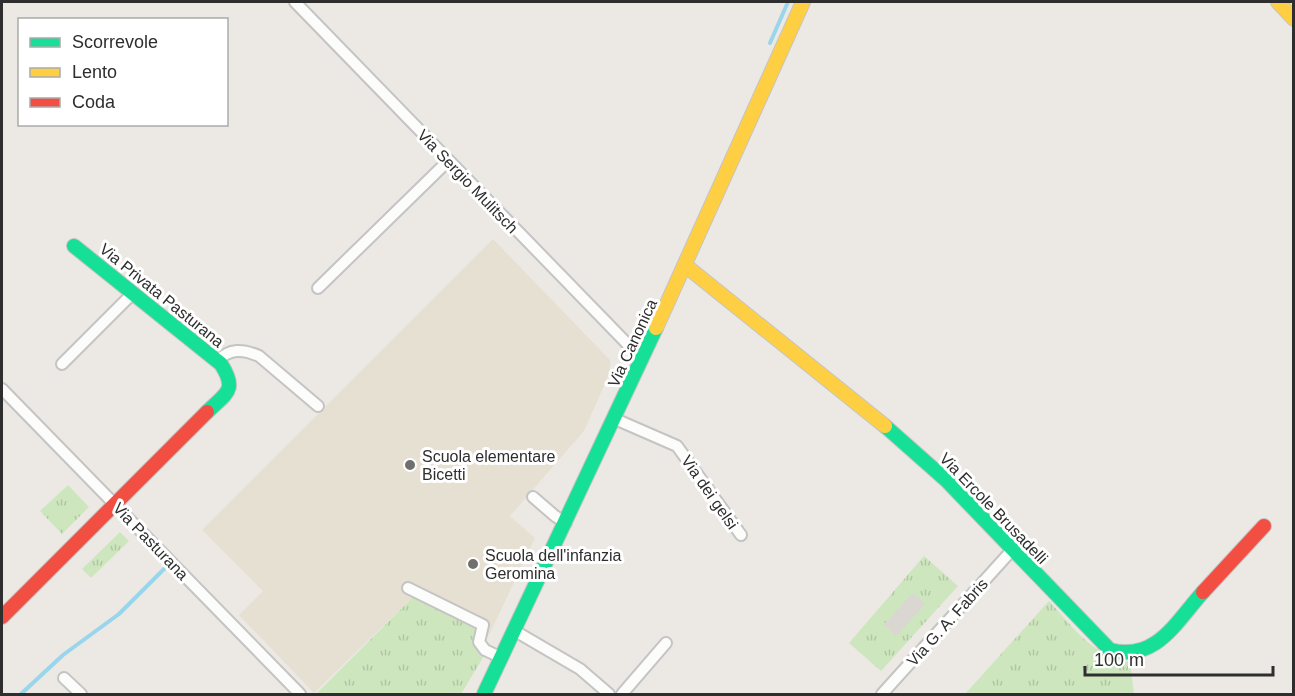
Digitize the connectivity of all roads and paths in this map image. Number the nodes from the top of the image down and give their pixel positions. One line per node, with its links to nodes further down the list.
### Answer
1 (295, 2): 5 (street, Via Sergio Mulitsch)
2 (803, 2): 7 (street, Via Canonica)
3 (1278, 2): 4 (street)
4 (1293, 19)
5 (448, 161): 8 (street); 10 (street, Via Sergio Mulitsch)
6 (74, 246): 9 (street, Via Privata Pasturana)
7 (686, 266): 10 (street, Via Canonica); 21 (street, Via Ercole Brusadelli)
8 (318, 288)
9 (133, 293): 11 (street, Via Privata Pasturana); 12 (street)
10 (642, 359): 15 (street, Via Canonica)
11 (217, 360): 14 (street); 17 (street, Via Privata Pasturana)
12 (62, 364)
13 (2, 389): 17 (street, Via Pasturana)
14 (318, 406)
15 (615, 419): 18 (street, Via Canonica); 20 (street, Via dei gelsi)
16 (533, 496): 18 (street)
17 (115, 503): 23 (street); 29 (street, Via Pasturana)
18 (566, 523): 24 (street, Via Canonica)
19 (1264, 526): 21 (street, Via Ercole Brusadelli)
20 (741, 535)
21 (1012, 550): 33 (street, Via G. A. Fabris)
22 (408, 588): 26 (street)
23 (2, 617)
24 (515, 631): 26 (street, Via Canonica); 31 (street)
25 (666, 643): 32 (street)
26 (502, 658): 30 (street, Via Canonica)
27 (64, 678): 28 (street)
28 (81, 694)
29 (300, 694)
30 (484, 694)
31 (609, 694)
32 (622, 694)
33 (882, 694)

